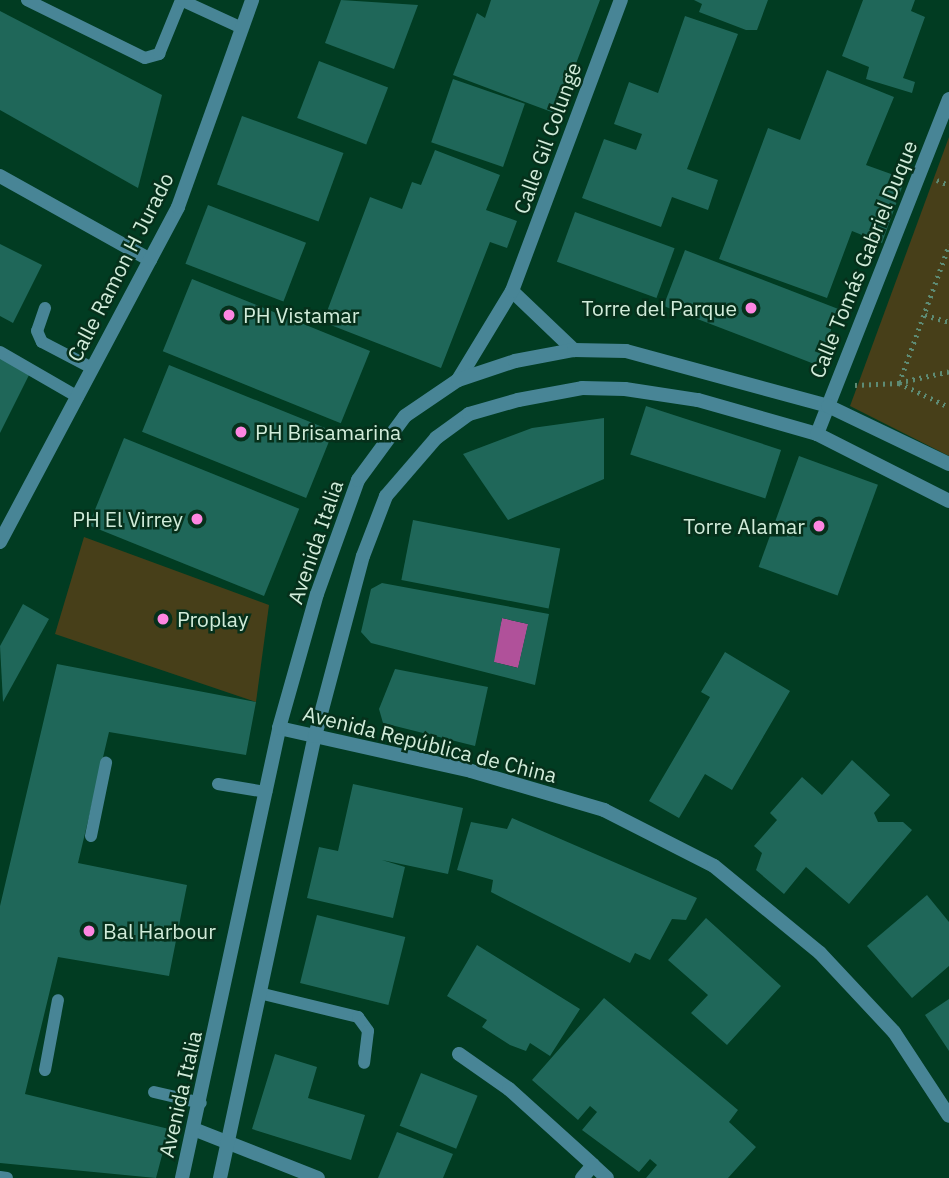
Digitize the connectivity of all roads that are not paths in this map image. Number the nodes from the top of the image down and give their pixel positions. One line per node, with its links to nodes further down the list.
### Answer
1 (27, 0): 4 (lane)
2 (252, 0): 4 (street, Calle Ramon H Jurado)
3 (621, 0): 8 (street, Calle Gil Colunge)
4 (242, 28): 7 (street, Calle Ramon H Jurado)
5 (949, 99): 15 (street, Calle Tomás Gabriel Duque)
6 (0, 176): 7 (street)
7 (150, 260): 12 (street, Calle Ramon H Jurado)
8 (512, 291): 10 (street); 13 (street, Calle Gil Colunge)
9 (45, 308): 12 (lane)
10 (574, 350): 13 (street, Avenida Italia); 15 (street, Avenida Italia)
11 (0, 352): 14 (lane)
12 (92, 368): 14 (street, Calle Ramon H Jurado)
13 (458, 380): 20 (street, Avenida Italia)
14 (78, 397): 19 (street, Calle Ramon H Jurado)
15 (828, 406): 16 (street, Calle Tomás Gabriel Duque); 17 (street, Avenida Italia)
16 (817, 434): 18 (street); 21 (street)
17 (949, 464)
18 (949, 501)
19 (0, 542)
20 (279, 728): 21 (street, Avenida República de China); 24 (street, Avenida Italia)
21 (315, 736): 26 (street); 33 (street, Avenida República de China)
22 (106, 762): 25 (lane)
23 (218, 784): 24 (lane)
24 (266, 792): 32 (street, Avenida Italia)
25 (91, 836)
26 (259, 993): 29 (lane); 35 (street)
27 (58, 1000): 30 (lane)
28 (459, 1054): 36 (street)
29 (364, 1063)
30 (45, 1070)
31 (154, 1091): 32 (lane)
32 (201, 1103): 34 (street, Avenida Italia)
33 (949, 1116)
34 (195, 1130): 35 (street); 39 (street, Avenida Italia)
35 (230, 1140): 40 (street); 41 (street)
36 (593, 1165): 42 (street); 43 (street)
37 (0, 1177): 38 (lane)
38 (7, 1178)
39 (183, 1178)
40 (220, 1178)
41 (318, 1178)
42 (582, 1178)
43 (607, 1178)

